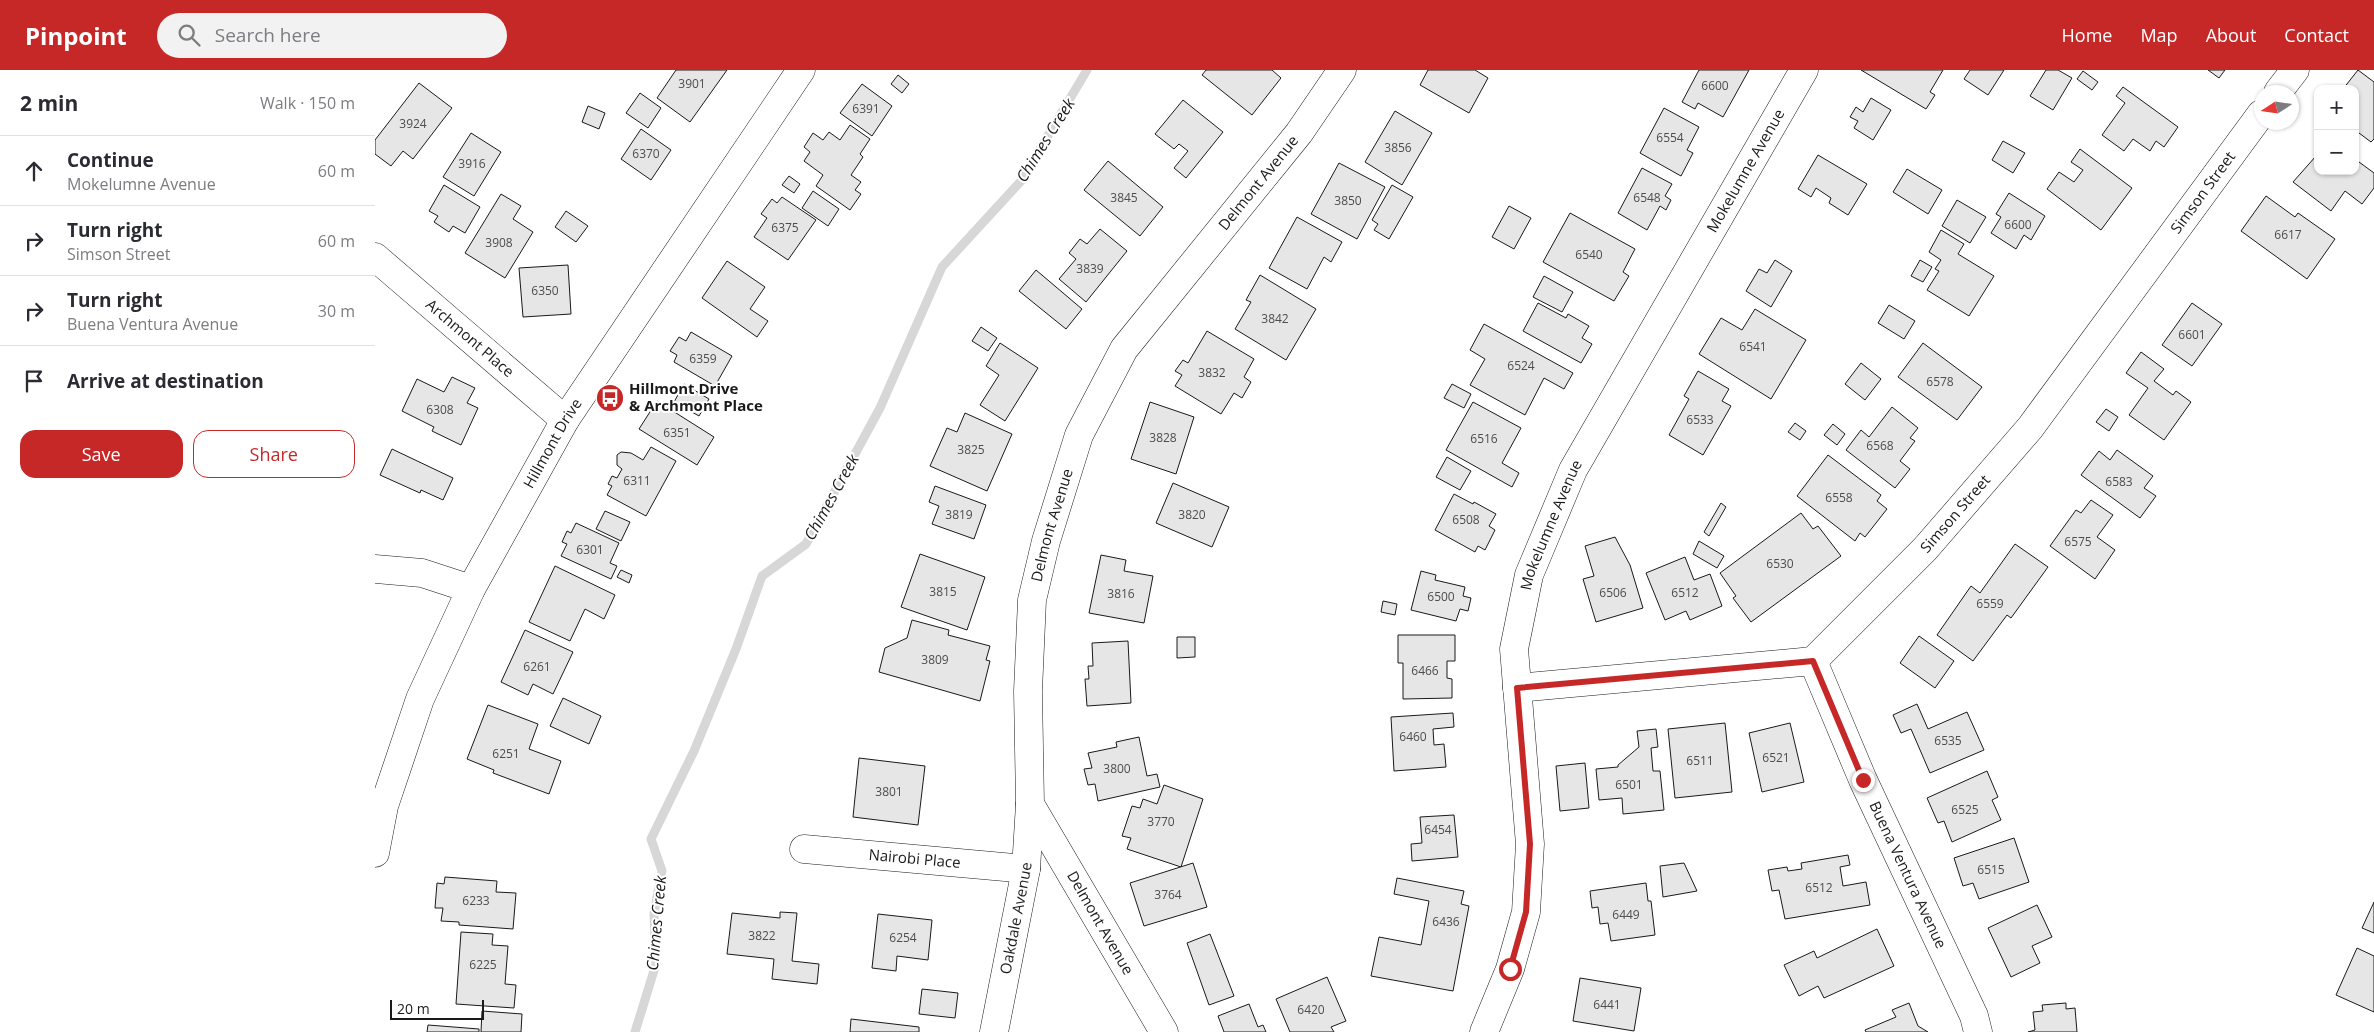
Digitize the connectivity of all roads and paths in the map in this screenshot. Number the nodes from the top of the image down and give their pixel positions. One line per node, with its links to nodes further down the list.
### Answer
1 (801, 70): 8 (street, Hillmont Drive)
2 (1342, 70): 13 (street, Delmont Avenue)
3 (1804, 70): 12 (street, Mokelumne Avenue)
4 (2295, 70): 5 (street)
5 (2283, 85)
6 (2254, 124): 11 (street, Simson Street)
7 (375, 256): 8 (street, Archmont Place)
8 (565, 420): 10 (street, Hillmont Drive)
9 (375, 570): 10 (street)
10 (471, 589): 15 (street, Hillmont Drive)
11 (1813, 661): 12 (street); 20 (street, Buena Ventura Avenue)
12 (1517, 688): 19 (street, Mokelumne Avenue)
13 (1030, 804): 16 (street, Oakdale Avenue); 18 (street, Delmont Avenue)
14 (804, 849): 16 (street, Nairobi Place)
15 (375, 853)
16 (1026, 869): 17 (street, Oakdale Avenue)
17 (994, 1032)
18 (1164, 1032)
19 (1484, 1032)
20 (1978, 1032)

